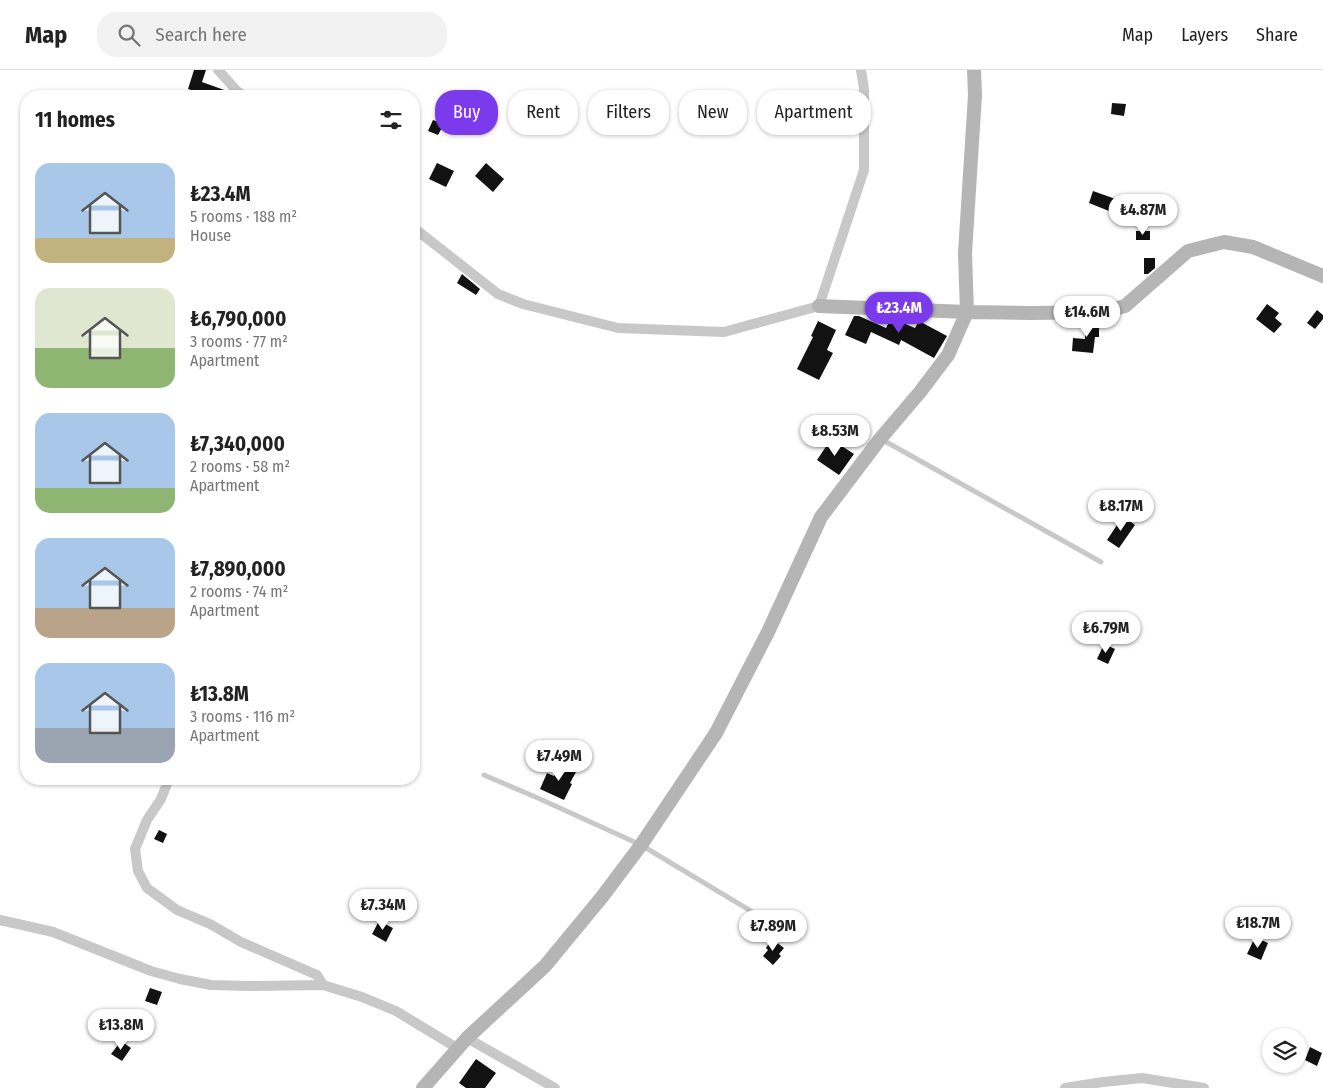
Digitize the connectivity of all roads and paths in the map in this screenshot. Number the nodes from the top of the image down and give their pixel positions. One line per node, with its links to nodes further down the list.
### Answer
1 (218, 70): 4 (street)
2 (861, 70): 7 (street)
3 (974, 70): 8 (street)
4 (236, 90)
5 (420, 233): 7 (street)
6 (1323, 276): 8 (street)
7 (819, 306): 8 (street)
8 (967, 312): 9 (street)
9 (880, 438): 10 (lane); 13 (street)
10 (1101, 562)
11 (484, 775): 13 (lane)
12 (167, 785): 16 (street)
13 (642, 845): 15 (lane); 17 (street)
14 (0, 920): 16 (street)
15 (776, 926)
16 (324, 985): 18 (street)
17 (467, 1038): 18 (street); 20 (street)
18 (457, 1048): 19 (street)
19 (422, 1088)
20 (555, 1088)
21 (1065, 1088): 22 (street)
22 (1204, 1088)

